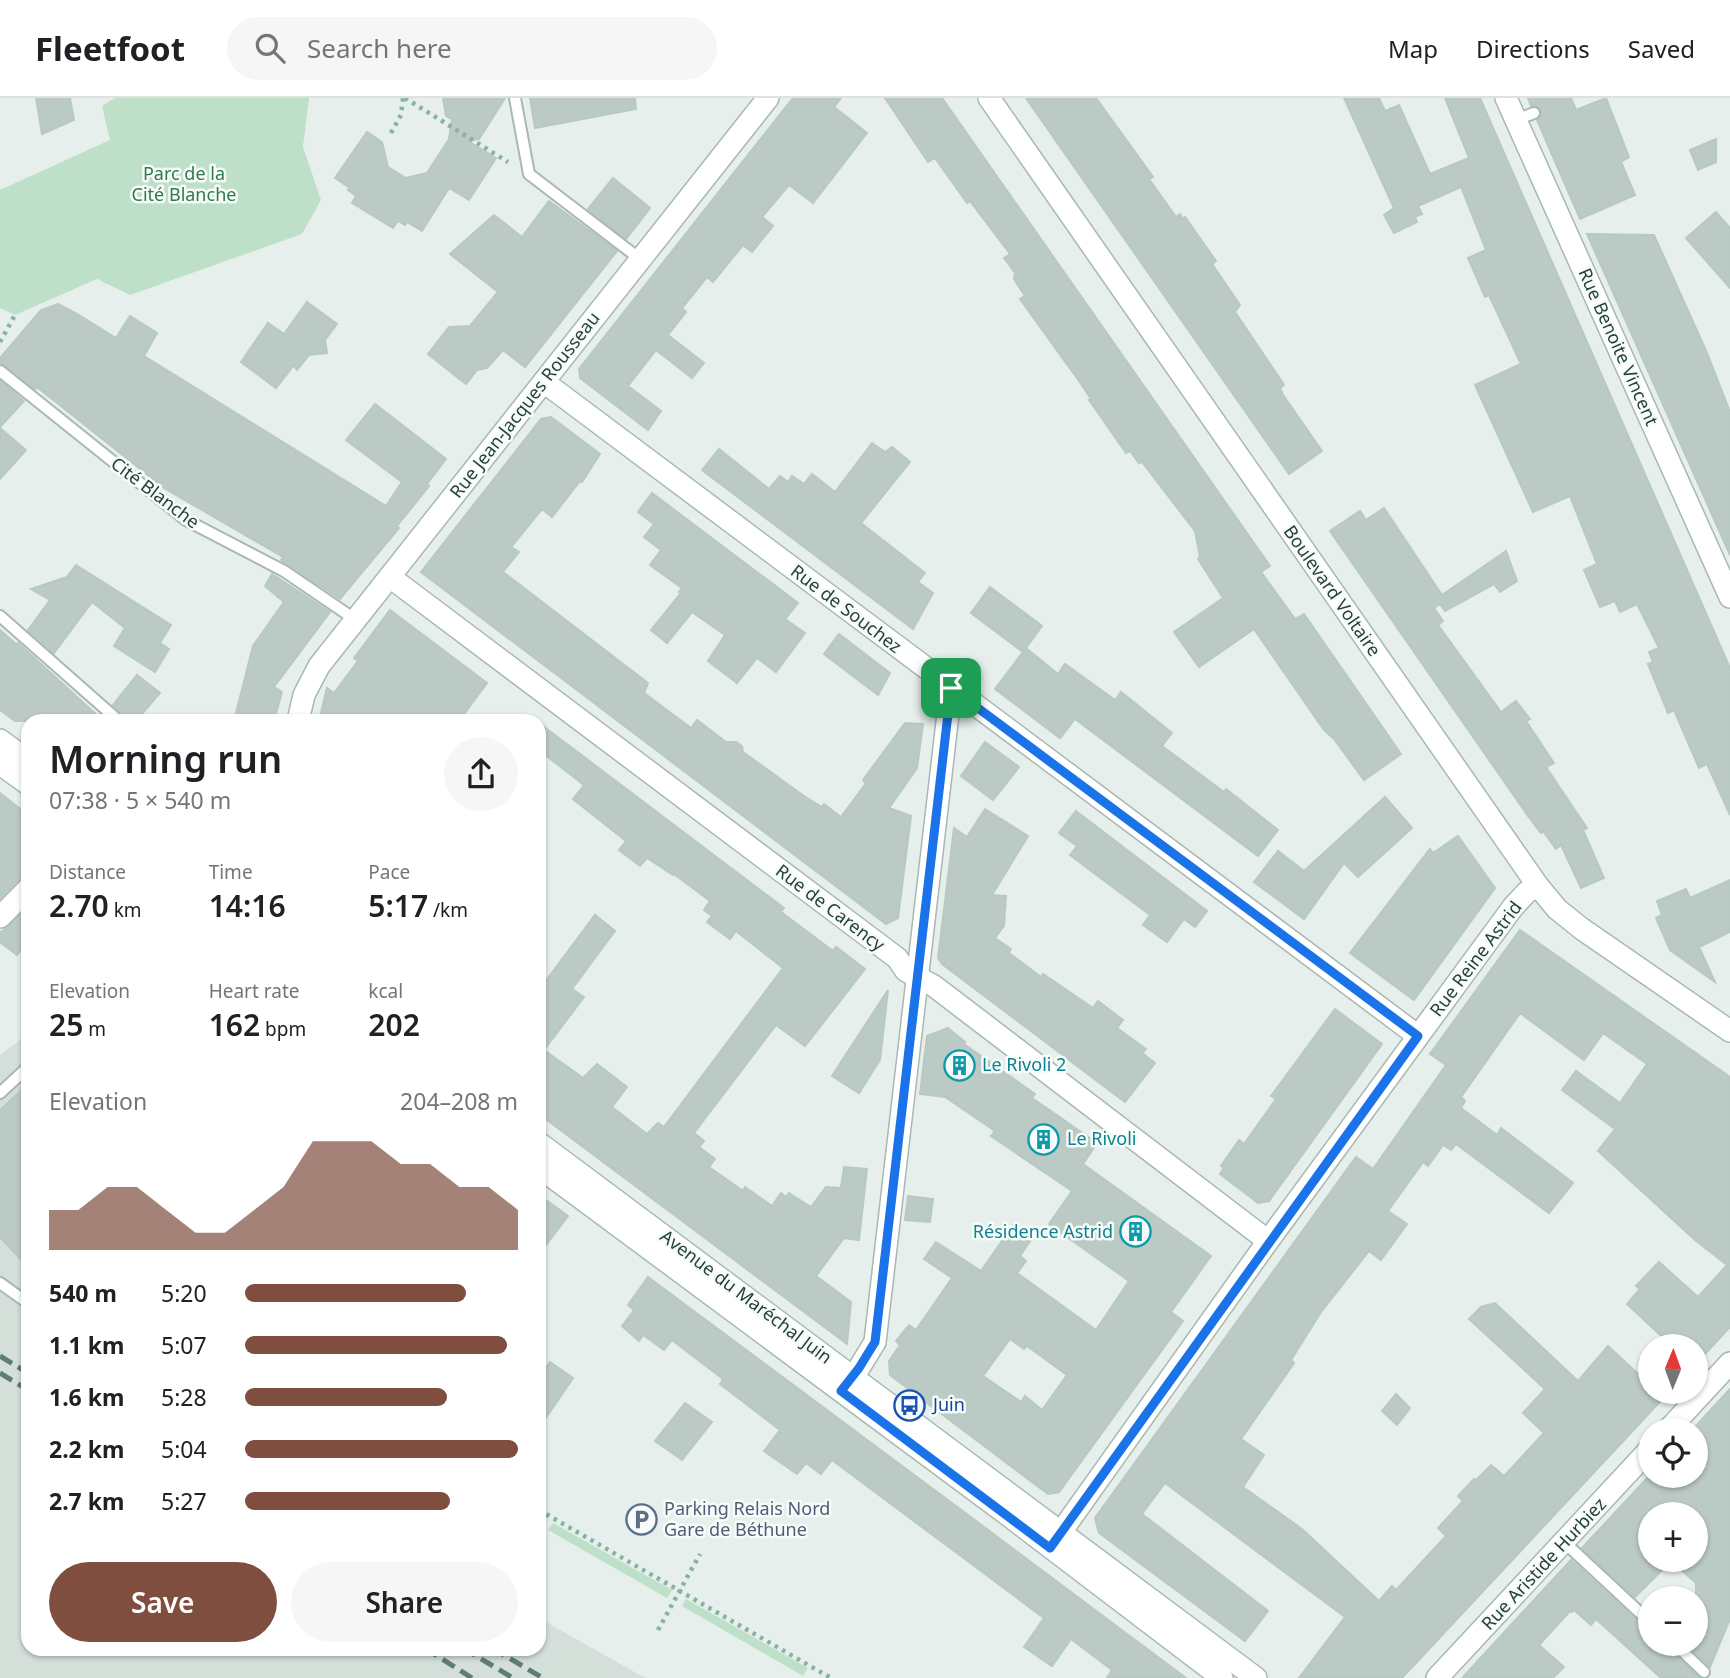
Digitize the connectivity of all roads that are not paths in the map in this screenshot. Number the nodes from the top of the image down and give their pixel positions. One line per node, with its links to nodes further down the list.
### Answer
1 (515, 98): 5 (lane)
2 (768, 98): 5 (street, Rue Jean-Jacques Rousseau)
3 (989, 98): 19 (street, Boulevard Voltaire)
4 (1506, 98): 9 (street, Rue Benoite Vincent)
5 (640, 259): 7 (street, Rue Jean-Jacques Rousseau)
6 (0, 371): 11 (lane, Cité Blanche)
7 (544, 382): 8 (street, Rue Jean-Jacques Rousseau); 12 (street, Rue de Souchez)
8 (390, 577): 11 (street, Rue Jean-Jacques Rousseau); 22 (street, Rue de Carency)
9 (1730, 597)
10 (0, 616): 13 (lane)
11 (356, 620): 14 (street, Rue Jean-Jacques Rousseau)
12 (951, 688): 22 (street); 24 (street, Rue de Souchez)
13 (111, 714)
14 (300, 714)
15 (0, 740): 16 (street)
16 (21, 756)
17 (0, 764): 18 (street)
18 (21, 779)
19 (1538, 886): 23 (street, Boulevard Voltaire); 24 (street, Rue Reine Astrid)
20 (21, 896): 21 (street)
21 (0, 917)
22 (916, 977): 29 (street, Rue de Carency); 33 (street)
23 (1730, 1031)
24 (1418, 1036): 29 (street, Rue Reine Astrid)
25 (21, 1074): 26 (lane)
26 (0, 1093)
27 (546, 1148): 33 (street, Avenue du Maréchal Juin)
28 (546, 1172): 33 (street, Avenue du Maréchal Juin)
29 (1268, 1241): 36 (street, Rue Reine Astrid)
30 (0, 1283): 31 (lane)
31 (21, 1298)
32 (1730, 1363): 34 (street)
33 (847, 1384): 36 (street, Avenue du Maréchal Juin)
34 (1679, 1418)
35 (1638, 1462): 37 (street, Rue Aristide Hurbiez)
36 (1056, 1540): 41 (street, Avenue du Maréchal Juin); 42 (street, Avenue du Maréchal Juin)
37 (1564, 1542): 38 (lane); 43 (street, Rue Aristide Hurbiez)
38 (1638, 1611)
39 (1687, 1656): 40 (lane)
40 (1704, 1672)
41 (1222, 1678)
42 (1256, 1678)
43 (1437, 1678)

